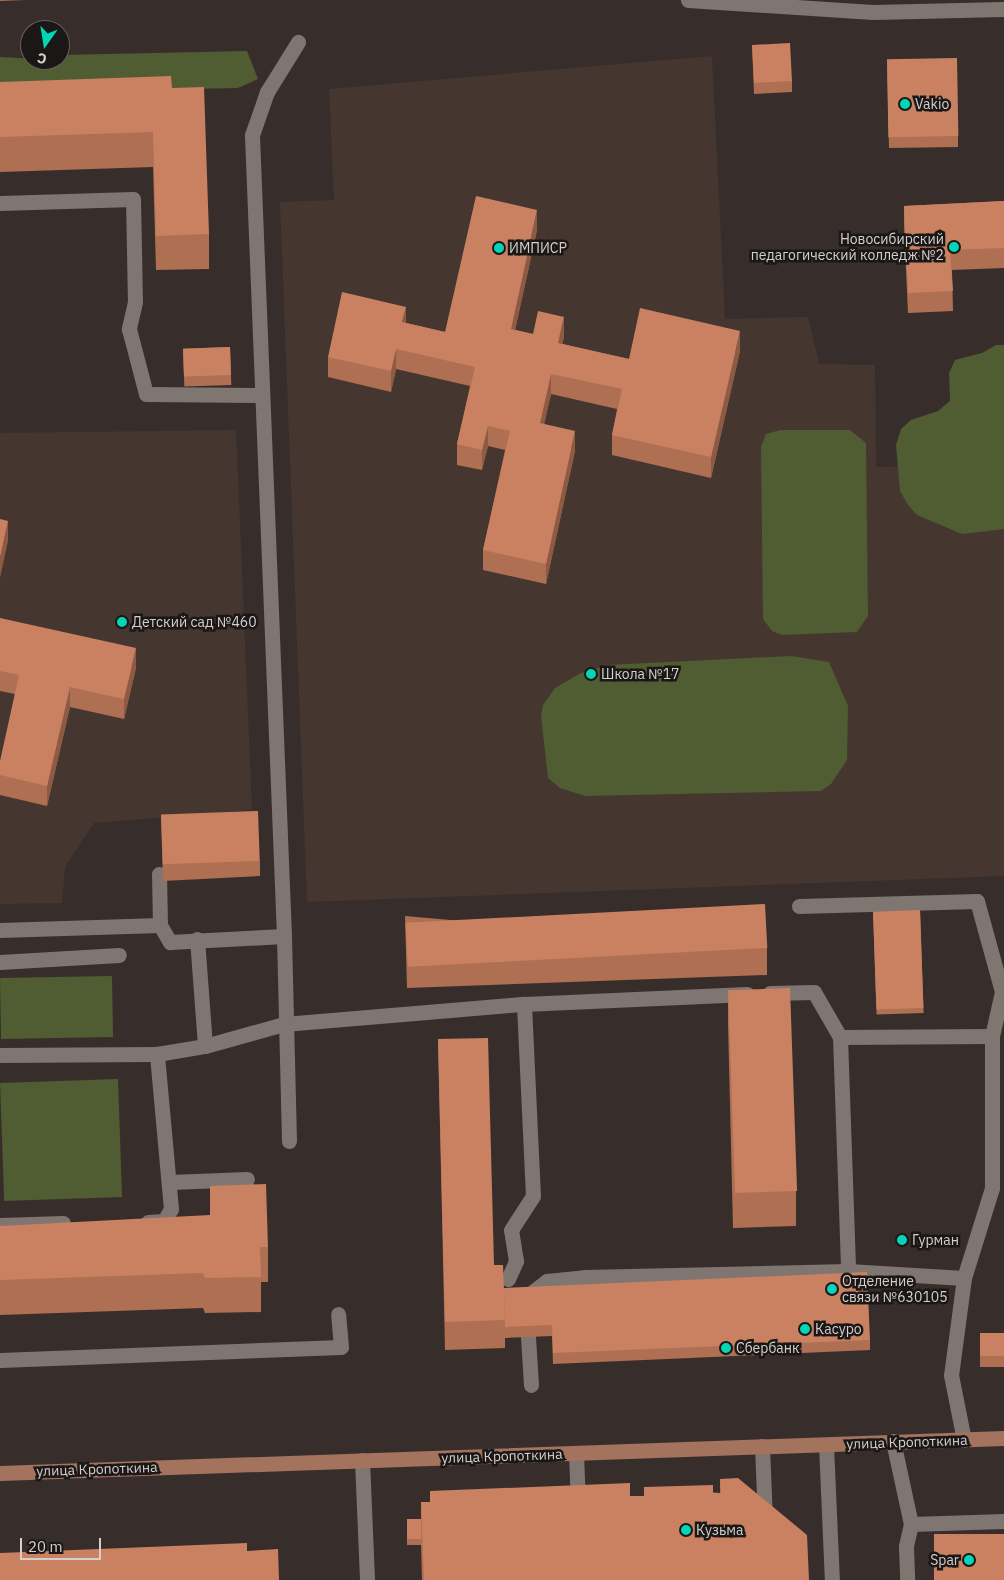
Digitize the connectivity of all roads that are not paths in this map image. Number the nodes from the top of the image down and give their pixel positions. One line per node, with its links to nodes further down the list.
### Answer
1 (688, 0): 2 (street)
2 (1004, 8)
3 (298, 42): 5 (street)
4 (0, 203): 5 (street)
5 (260, 395): 10 (street)
6 (159, 874): 8 (street)
7 (799, 906): 14 (street)
8 (160, 925): 9 (street); 11 (street)
9 (0, 930)
10 (284, 936): 11 (street); 16 (street)
11 (197, 940): 19 (street)
12 (119, 955): 13 (street)
13 (0, 962)
14 (1003, 992): 17 (street)
15 (524, 1004): 16 (street); 18 (street); 30 (street)
16 (284, 1024): 19 (street); 22 (street)
17 (992, 1036): 18 (street); 29 (street)
18 (840, 1037): 28 (street)
19 (205, 1046): 20 (street)
20 (157, 1054): 21 (street); 24 (street)
21 (0, 1055)
22 (289, 1142)
23 (247, 1179): 24 (street)
24 (170, 1182): 25 (street)
25 (135, 1222)
26 (77, 1223): 27 (street)
27 (0, 1224)
28 (848, 1271): 29 (street); 31 (street)
29 (964, 1278): 37 (street)
30 (508, 1279)
31 (525, 1298)
32 (338, 1314): 34 (street)
33 (528, 1337): 35 (street)
34 (0, 1360)
35 (531, 1385)
36 (1004, 1438): 37 (main road, улица Кропоткина)
37 (964, 1440): 38 (main road, улица Кропоткина)
38 (893, 1441): 39 (main road, улица Кропоткина); 46 (street)
39 (826, 1444): 40 (main road, улица Кропоткина); 49 (street)
40 (762, 1446): 41 (main road, улица Кропоткина); 47 (street)
41 (576, 1453): 42 (main road, улица Кропоткина); 44 (street)
42 (362, 1460): 43 (main road, улица Кропоткина); 48 (street)
43 (0, 1473)
44 (578, 1519)
45 (1004, 1521): 46 (street)
46 (911, 1524): 50 (street)
47 (766, 1536)
48 (367, 1580)
49 (832, 1580)
50 (907, 1580)

